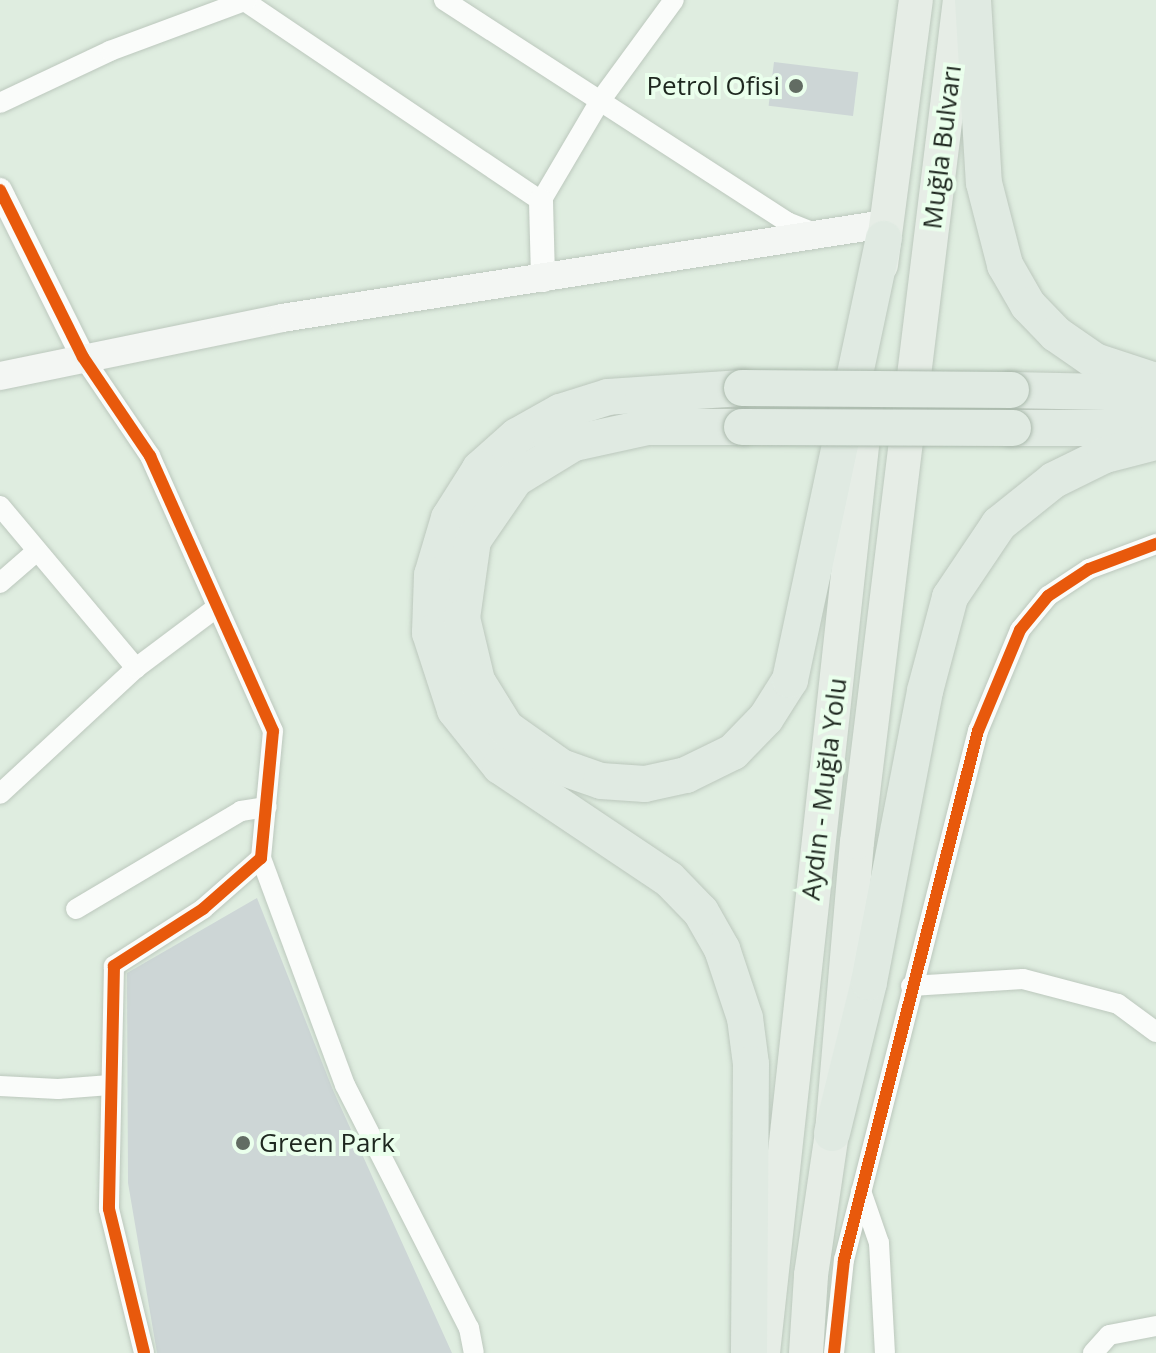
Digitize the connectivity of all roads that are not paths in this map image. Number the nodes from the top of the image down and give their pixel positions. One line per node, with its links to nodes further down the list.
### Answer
1 (444, 0): 7 (street)
2 (674, 0): 8 (street)
3 (916, 0): 12 (highway, Muğla Bulvarı)
4 (960, 0): 15 (highway, Muğla Bulvarı)
5 (973, 0): 19 (highway)
6 (246, 1): 9 (street); 11 (street)
7 (479, 10): 8 (street)
8 (600, 101): 11 (street); 13 (street)
9 (0, 103)
10 (0, 190): 16 (street)
11 (541, 201): 14 (street)
12 (884, 232): 13 (main road); 21 (highway, bridge); 43 (highway, Aydın - Muğla Yolu)
13 (819, 235): 14 (main road)
14 (543, 280): 16 (main road)
15 (924, 295): 37 (highway, Aydın - Muğla Yolu)
16 (83, 357): 17 (main road); 18 (main road); 27 (street)
17 (0, 360)
18 (0, 376)
19 (1156, 381)
20 (1156, 393): 42 (highway, bridge)
21 (1156, 428)
22 (1156, 442): 37 (highway)
23 (0, 506): 25 (street)
24 (1156, 544): 33 (street)
25 (37, 551): 26 (street); 28 (street)
26 (0, 583)
27 (216, 608): 28 (street); 30 (street)
28 (136, 668): 29 (street)
29 (0, 794)
30 (267, 807): 31 (street); 32 (street)
31 (261, 858): 35 (street); 41 (street)
32 (76, 909)
33 (911, 986): 34 (street); 38 (street)
34 (1156, 1032)
35 (110, 1085): 36 (street); 40 (street)
36 (0, 1086)
37 (832, 1133): 44 (highway, Aydın - Muğla Yolu)
38 (861, 1191): 45 (street); 46 (street)
39 (1156, 1326): 47 (street)
40 (144, 1353)
41 (474, 1353)
42 (749, 1353)
43 (763, 1353)
44 (806, 1353)
45 (834, 1353)
46 (885, 1353)
47 (1093, 1353)

